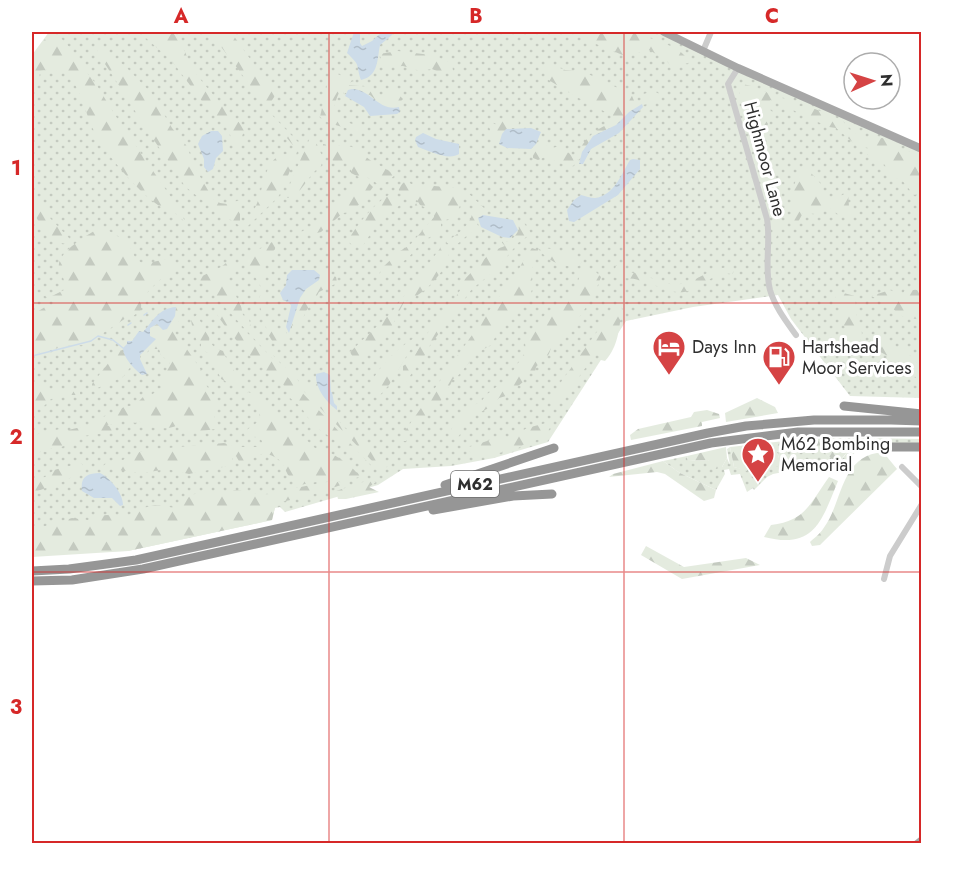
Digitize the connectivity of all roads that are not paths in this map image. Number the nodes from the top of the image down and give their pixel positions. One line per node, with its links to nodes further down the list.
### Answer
1 (664, 32): 3 (main road)
2 (711, 32): 3 (street)
3 (703, 51): 4 (main road)
4 (738, 68): 5 (main road); 6 (street, Highmoor Lane)
5 (921, 150)
6 (796, 335)
7 (844, 406): 8 (highway)
8 (921, 414)
9 (921, 421): 17 (highway, M62)
10 (921, 432): 19 (highway, M62)
11 (879, 447): 12 (highway)
12 (921, 447)
13 (554, 448): 17 (highway)
14 (902, 467): 15 (street)
15 (921, 487)
16 (552, 494): 19 (highway)
17 (392, 503): 20 (highway, M62)
18 (921, 504): 21 (street)
19 (389, 514): 22 (highway, M62)
20 (32, 571)
21 (884, 579)
22 (32, 581)
23 (921, 840): 24 (main road)
24 (917, 843)

